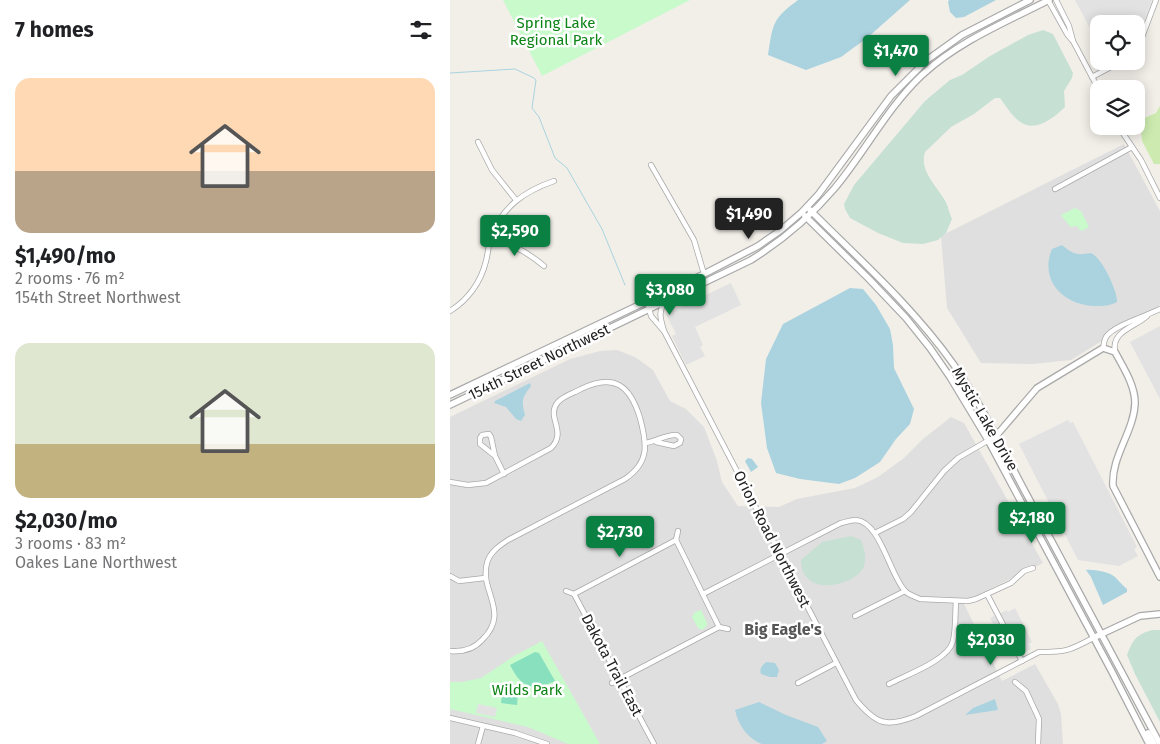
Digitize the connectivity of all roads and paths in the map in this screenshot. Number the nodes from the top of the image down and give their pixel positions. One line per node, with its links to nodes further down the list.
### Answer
1 (1030, 0): 18 (street, 154th Street Northwest)
2 (1049, 0): 6 (street); 20 (street, 154th Street Northwest)
3 (1056, 0): 6 (street)
4 (1156, 0): 5 (street)
5 (1145, 29)
6 (1073, 41): 8 (street)
7 (1105, 70): 8 (street)
8 (1092, 77): 9 (street)
9 (1094, 80)
10 (1124, 135): 12 (street)
11 (478, 142): 17 (street)
12 (1132, 147): 15 (street); 16 (street)
13 (652, 165): 24 (street)
14 (554, 181): 17 (street)
15 (1055, 190)
16 (1160, 198)
17 (516, 200): 22 (street)
18 (807, 207): 19 (street, 154th Street Northwest); 20 (street, Mystic Lake Drive)
19 (802, 212): 21 (street, Mystic Lake Drive); 24 (street, 154th Street Northwest)
20 (813, 212): 21 (street, 154th Street Northwest); 36 (street, Mystic Lake Drive)
21 (807, 218): 25 (street, 154th Street Northwest); 37 (street, Mystic Lake Drive)
22 (490, 238): 23 (street); 29 (street)
23 (544, 266)
24 (704, 274): 26 (street, 154th Street Northwest)
25 (670, 299): 27 (street, 154th Street Northwest); 31 (street, Orion Road Northwest)
26 (647, 300): 27 (street, Orion Road Northwest); 34 (street, 154th Street Northwest)
27 (649, 309): 31 (street, Orion Road Northwest); 35 (street, 154th Street Northwest)
28 (1160, 309): 30 (street)
29 (450, 310)
30 (1148, 315): 32 (street); 33 (street)
31 (664, 331): 46 (street, Orion Road Northwest)
32 (1103, 348): 33 (street); 36 (street)
33 (1115, 352): 49 (street)
34 (450, 396)
35 (450, 405)
36 (996, 436): 37 (street); 61 (street, Mystic Lake Drive)
37 (988, 440): 44 (street); 62 (street, Mystic Lake Drive)
38 (656, 442): 38 (street); 39 (street)
39 (646, 443): 41 (street); 50 (street)
40 (495, 456): 40 (street); 41 (street)
41 (504, 474): 42 (street)
42 (450, 482)
43 (678, 531): 45 (street)
44 (874, 533): 46 (street); 52 (street)
45 (676, 540): 53 (street); 54 (street)
46 (780, 554): 54 (street); 65 (street, Orion Road Northwest)
47 (1033, 568): 55 (street)
48 (450, 576): 50 (street)
49 (1160, 577)
50 (485, 578): 63 (street)
51 (566, 590): 53 (street)
52 (905, 591): 56 (street); 58 (street)
53 (574, 594): 66 (street, Dakota Trail East)
54 (703, 594): 59 (street)
55 (987, 594): 56 (street); 64 (street)
56 (956, 601): 70 (street)
57 (1160, 614): 61 (street)
58 (855, 616)
59 (720, 626): 60 (street); 66 (street)
60 (728, 629)
61 (1102, 634): 62 (street); 80 (street, Mystic Lake Drive)
62 (1093, 638): 64 (street); 72 (street, Mystic Lake Drive)
63 (450, 651)
64 (1022, 661): 65 (street, Orion Road Northwest)
65 (836, 663): 68 (street)
66 (620, 680): 69 (street); 76 (street, Dakota Trail East)
67 (1015, 682): 77 (street)
68 (798, 683)
69 (612, 684)
70 (889, 684)
71 (450, 718): 73 (street)
72 (1136, 718): 78 (street, Mystic Lake Drive); 79 (street, Mystic Lake Drive)
73 (483, 726): 74 (street); 75 (street)
74 (478, 744)
75 (547, 744)
76 (654, 744)
77 (1038, 744)
78 (1149, 744)
79 (1154, 744)
80 (1160, 744)

